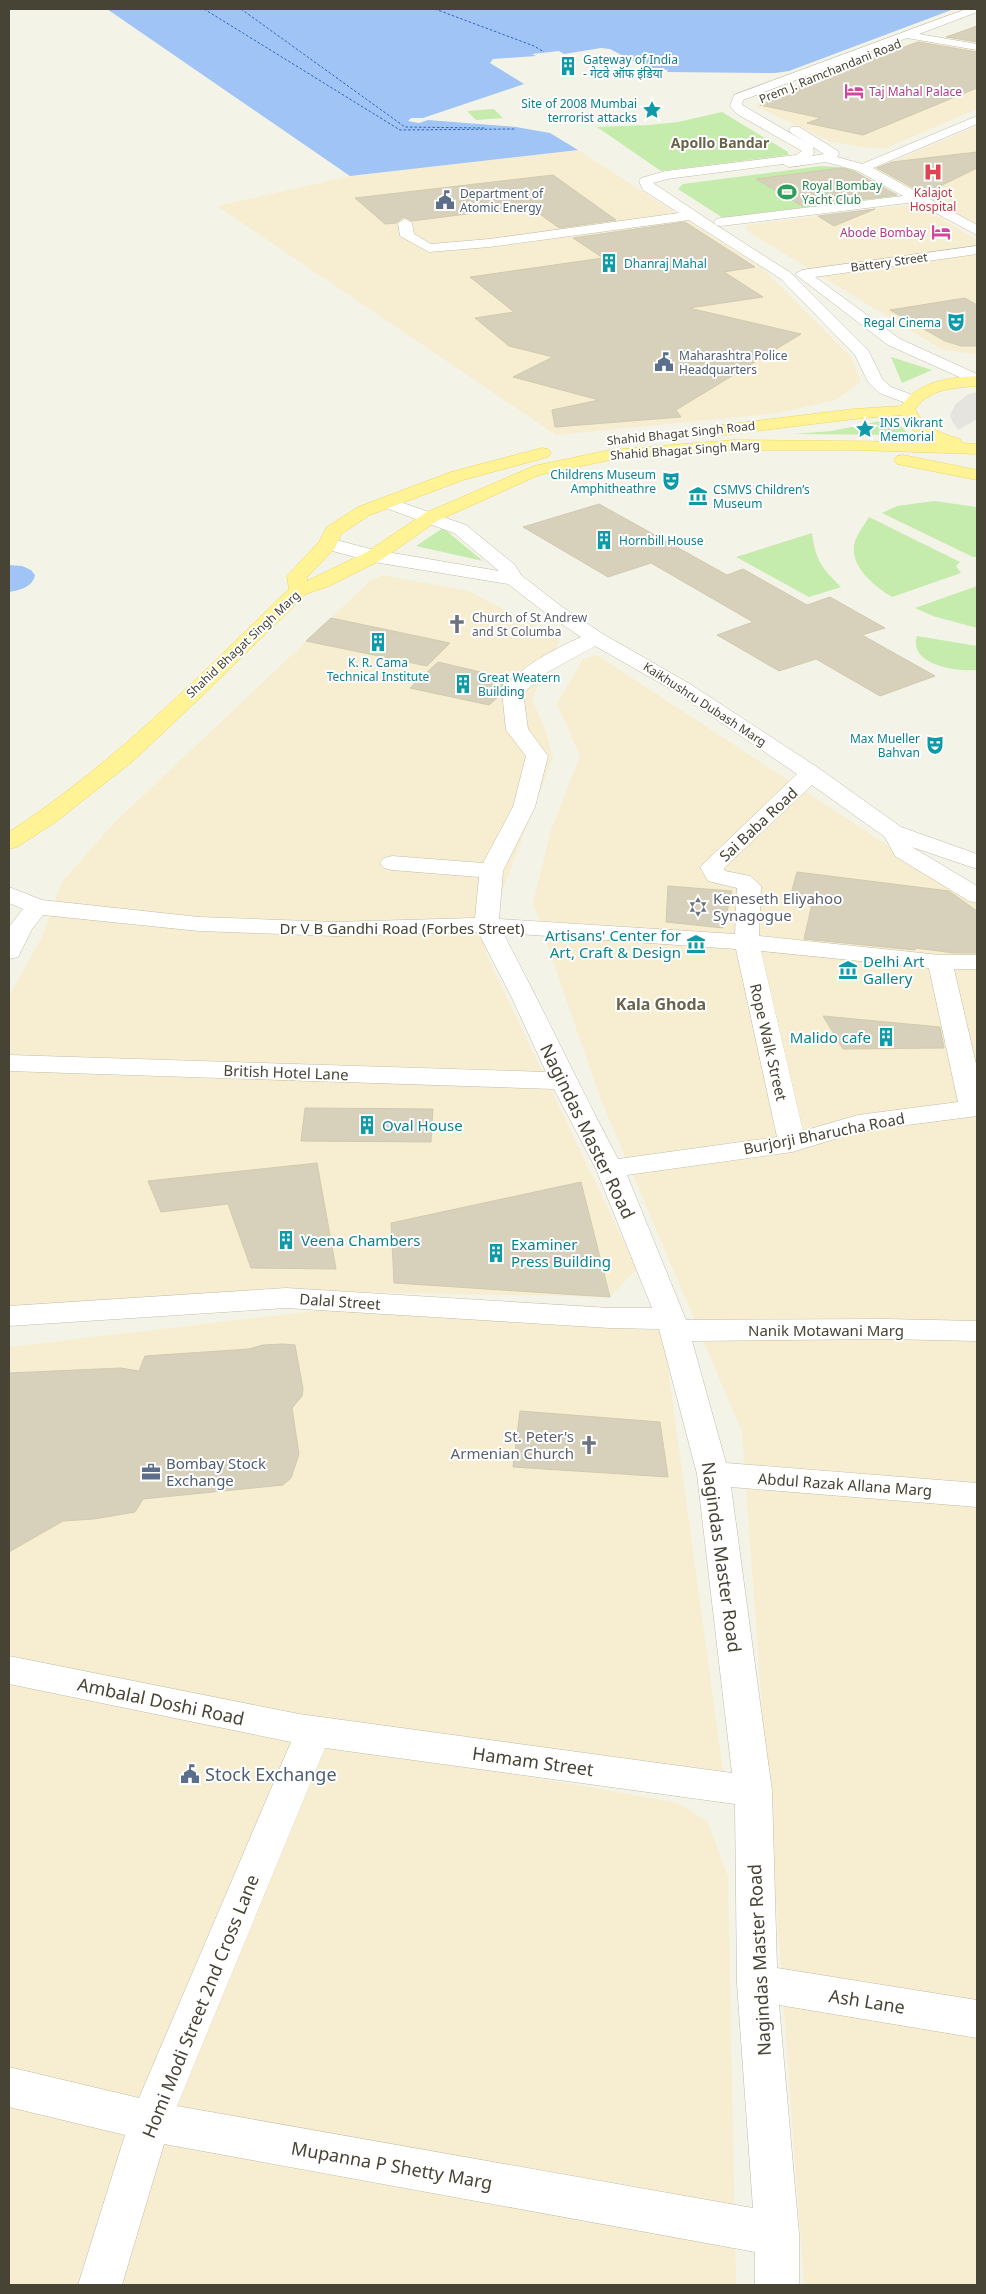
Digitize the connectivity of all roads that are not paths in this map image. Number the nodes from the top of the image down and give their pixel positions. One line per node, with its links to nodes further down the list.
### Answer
1 (975, 9): 3 (street)
2 (977, 14): 3 (street)
3 (914, 34): 4 (street); 8 (street, Prem J. Ramchandani Road); 10 (street, Prem J. Ramchandani Road)
4 (977, 46)
5 (977, 120): 6 (street)
6 (955, 130): 7 (street); 9 (street)
7 (977, 134)
8 (826, 158): 9 (street); 10 (street)
9 (863, 168): 11 (street)
10 (653, 181): 12 (street); 14 (street)
11 (917, 198): 14 (street); 16 (street)
12 (693, 215): 15 (street); 21 (street)
13 (977, 217): 16 (street)
14 (721, 222): 19 (street)
15 (405, 223)
16 (964, 223): 17 (street)
17 (977, 231)
18 (977, 250): 19 (street, Battery Street)
19 (802, 274): 20 (street)
20 (977, 380): 21 (main road)
21 (910, 405): 22 (main road, Shahid Bhagat Singh Road); 25 (main road)
22 (725, 429): 23 (main road); 27 (main road, Shahid Bhagat Singh Road)
23 (734, 445): 24 (main road, Shahid Bhagat Singh Marg); 28 (main road, Shahid Bhagat Singh Marg)
24 (857, 445): 25 (main road, Shahid Bhagat Singh Marg); 26 (main road)
25 (977, 448)
26 (977, 475)
27 (389, 503): 28 (street, Kaikhushru Dubash Marg); 29 (main road, Shahid Bhagat Singh Road)
28 (431, 517): 30 (main road, Shahid Bhagat Singh Marg); 31 (street, Kaikhushru Dubash Marg)
29 (328, 544): 30 (street, Kaikhushru Dubash Marg); 32 (main road, Shahid Bhagat Singh Road)
30 (374, 556): 31 (street, Kaikhushru Dubash Marg); 32 (main road, Shahid Bhagat Singh Marg)
31 (514, 579): 33 (street, Kaikhushru Dubash Marg)
32 (299, 590): 36 (main road, Shahid Bhagat Singh Marg)
33 (596, 638): 34 (street, Kaikhushru Dubash Marg); 39 (street)
34 (809, 772): 35 (street, Kaikhushru Dubash Marg); 44 (street, Sai Baba Road)
35 (893, 832): 37 (street, Kaikhushru Dubash Marg); 41 (street, Kaikhushru Dubash Marg)
36 (9, 842)
37 (977, 862)
38 (392, 863): 39 (street)
39 (491, 871): 43 (street)
40 (9, 894): 42 (street, Dr V B Gandhi Road (Forbes Street))
41 (977, 896)
42 (37, 907): 43 (street, Dr V B Gandhi Road (Forbes Street)); 45 (street)
43 (486, 925): 44 (street, Dr V B Gandhi Road (Forbes Street)); 49 (street, Nagindas Master Road)
44 (747, 942): 46 (street, Dr V B Gandhi Road (Forbes Street)); 51 (street, Rope Walk Street)
45 (9, 952)
46 (940, 962): 47 (street, Dr V B Gandhi Road (Forbes Street)); 50 (street)
47 (977, 962)
48 (9, 1063): 49 (street, British Hotel Lane)
49 (563, 1081): 52 (street, Nagindas Master Road)
50 (975, 1108): 51 (street, Burjorji Bharucha Road)
51 (792, 1143): 52 (street, Burjorji Bharucha Road)
52 (610, 1169): 54 (street, Nagindas Master Road)
53 (9, 1316): 54 (street, Dalal Street)
54 (673, 1325): 55 (street, Nanik Motawani Marg); 56 (street, Nagindas Master Road)
55 (977, 1331)
56 (713, 1474): 57 (street, Abdul Razak Allana Marg); 60 (street, Nagindas Master Road)
57 (977, 1495)
58 (9, 1670): 59 (street, Ambalal Doshi Road)
59 (314, 1731): 60 (street, Hamam Street); 64 (street, Homi Modi Street 2nd Cross Lane)
60 (753, 1791): 61 (street, Nagindas Master Road)
61 (757, 1983): 62 (street, Ash Lane); 65 (street, Nagindas Master Road)
62 (977, 2019)
63 (9, 2087): 64 (street, Mupanna P Shetty Marg)
64 (150, 2121): 65 (street, Mupanna P Shetty Marg); 66 (street, Homi Modi Street 2nd Cross Lane)
65 (777, 2234): 67 (street, Nagindas Master Road)
66 (100, 2285)
67 (777, 2285)

